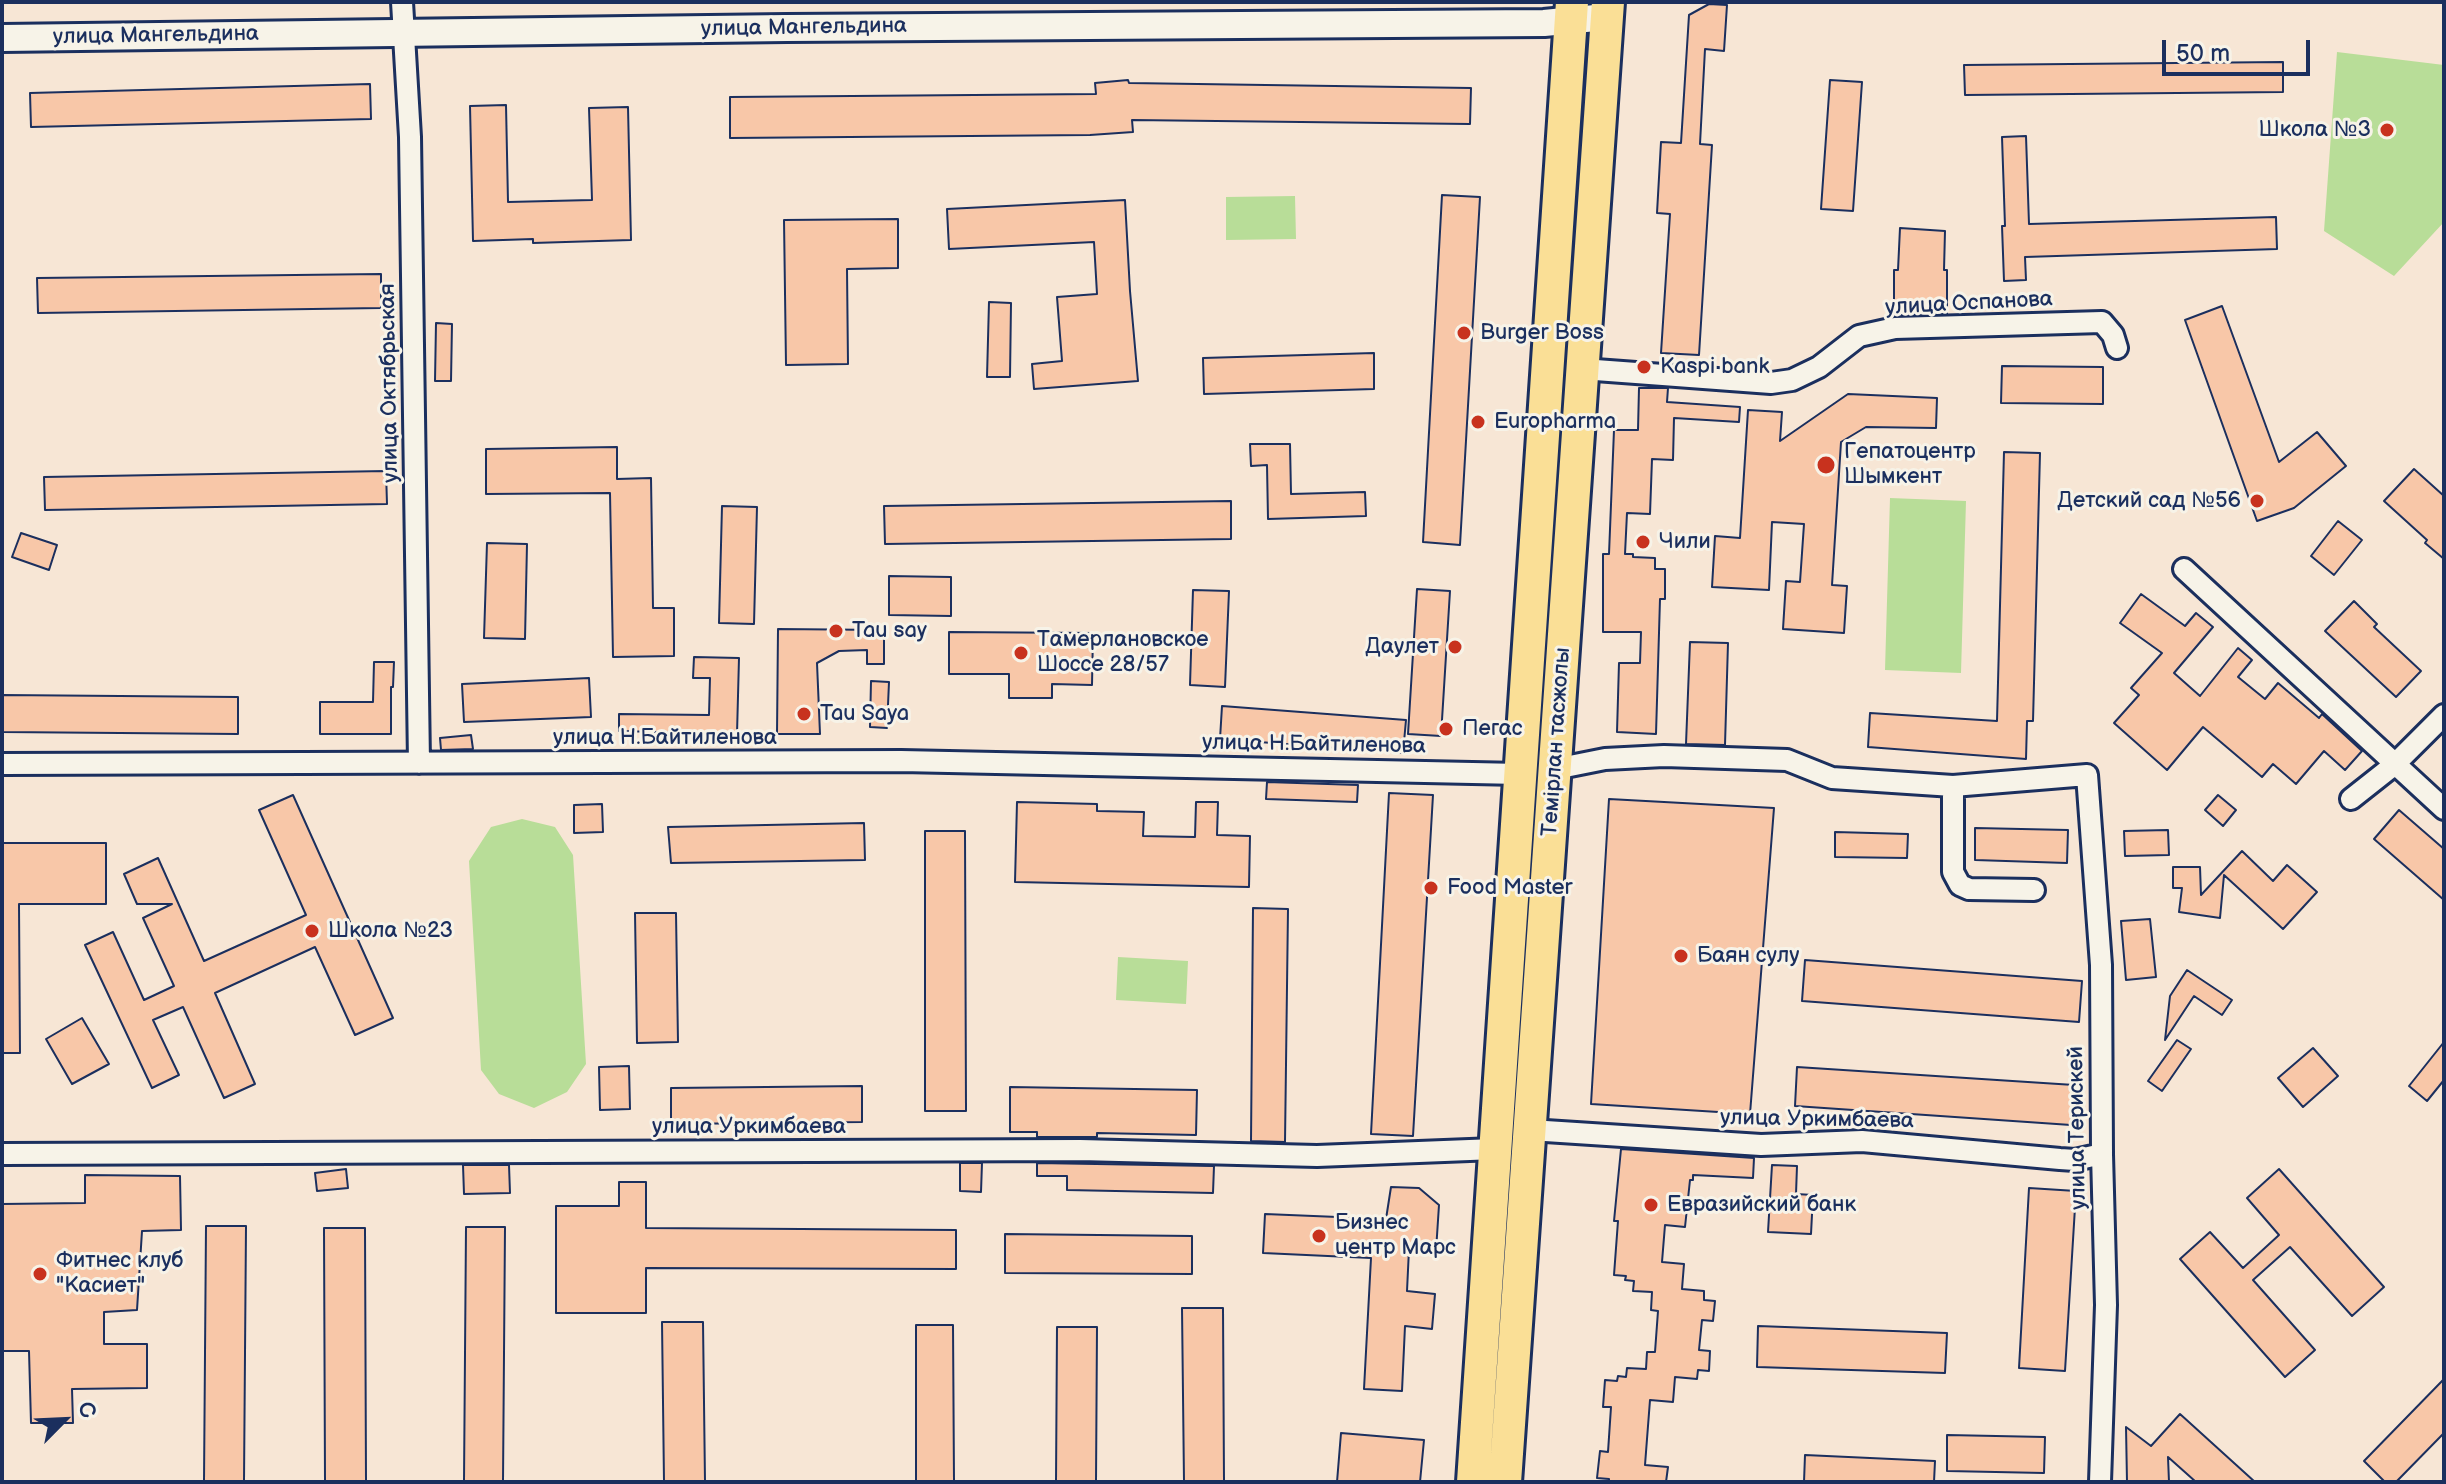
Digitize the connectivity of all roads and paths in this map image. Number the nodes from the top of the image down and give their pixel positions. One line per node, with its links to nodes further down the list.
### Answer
1 (402, 2): 4 (street, улица Октябрьская)
2 (1607, 10): 3 (street, улица Мангельдина); 7 (main road, Темірлан тасжолы)
3 (1571, 12): 4 (street, улица Мангельдина); 14 (main road, Темірлан тасжолы)
4 (403, 33): 5 (street, улица Мангельдина); 10 (street, улица Октябрьская)
5 (2, 38)
6 (2117, 348): 7 (street, улица Оспанова)
7 (1582, 369): 13 (main road, Темірлан тасжолы)
8 (2184, 569): 12 (street)
9 (2444, 715): 12 (street)
10 (419, 763): 11 (street, улица Н.Байтиленова); 14 (street, улица Н.Байтиленова)
11 (2, 764)
12 (2394, 765): 16 (street); 17 (street)
13 (1555, 769): 15 (street); 19 (main road, Темірлан тасжолы)
14 (1520, 774): 20 (main road, Темірлан тасжолы)
15 (1953, 786): 18 (street); 22 (street, улица Терискей)
16 (2351, 799)
17 (2444, 809)
18 (2034, 890)
19 (1530, 1130): 22 (street, улица Уркимбаева); 24 (main road, Темірлан тасжолы)
20 (1495, 1149): 21 (street, улица Уркимбаева); 23 (main road, Темірлан тасжолы)
21 (2, 1154)
22 (2102, 1154): 25 (street, улица Терискей)
23 (1473, 1482)
24 (1505, 1482)
25 (2100, 1482)

